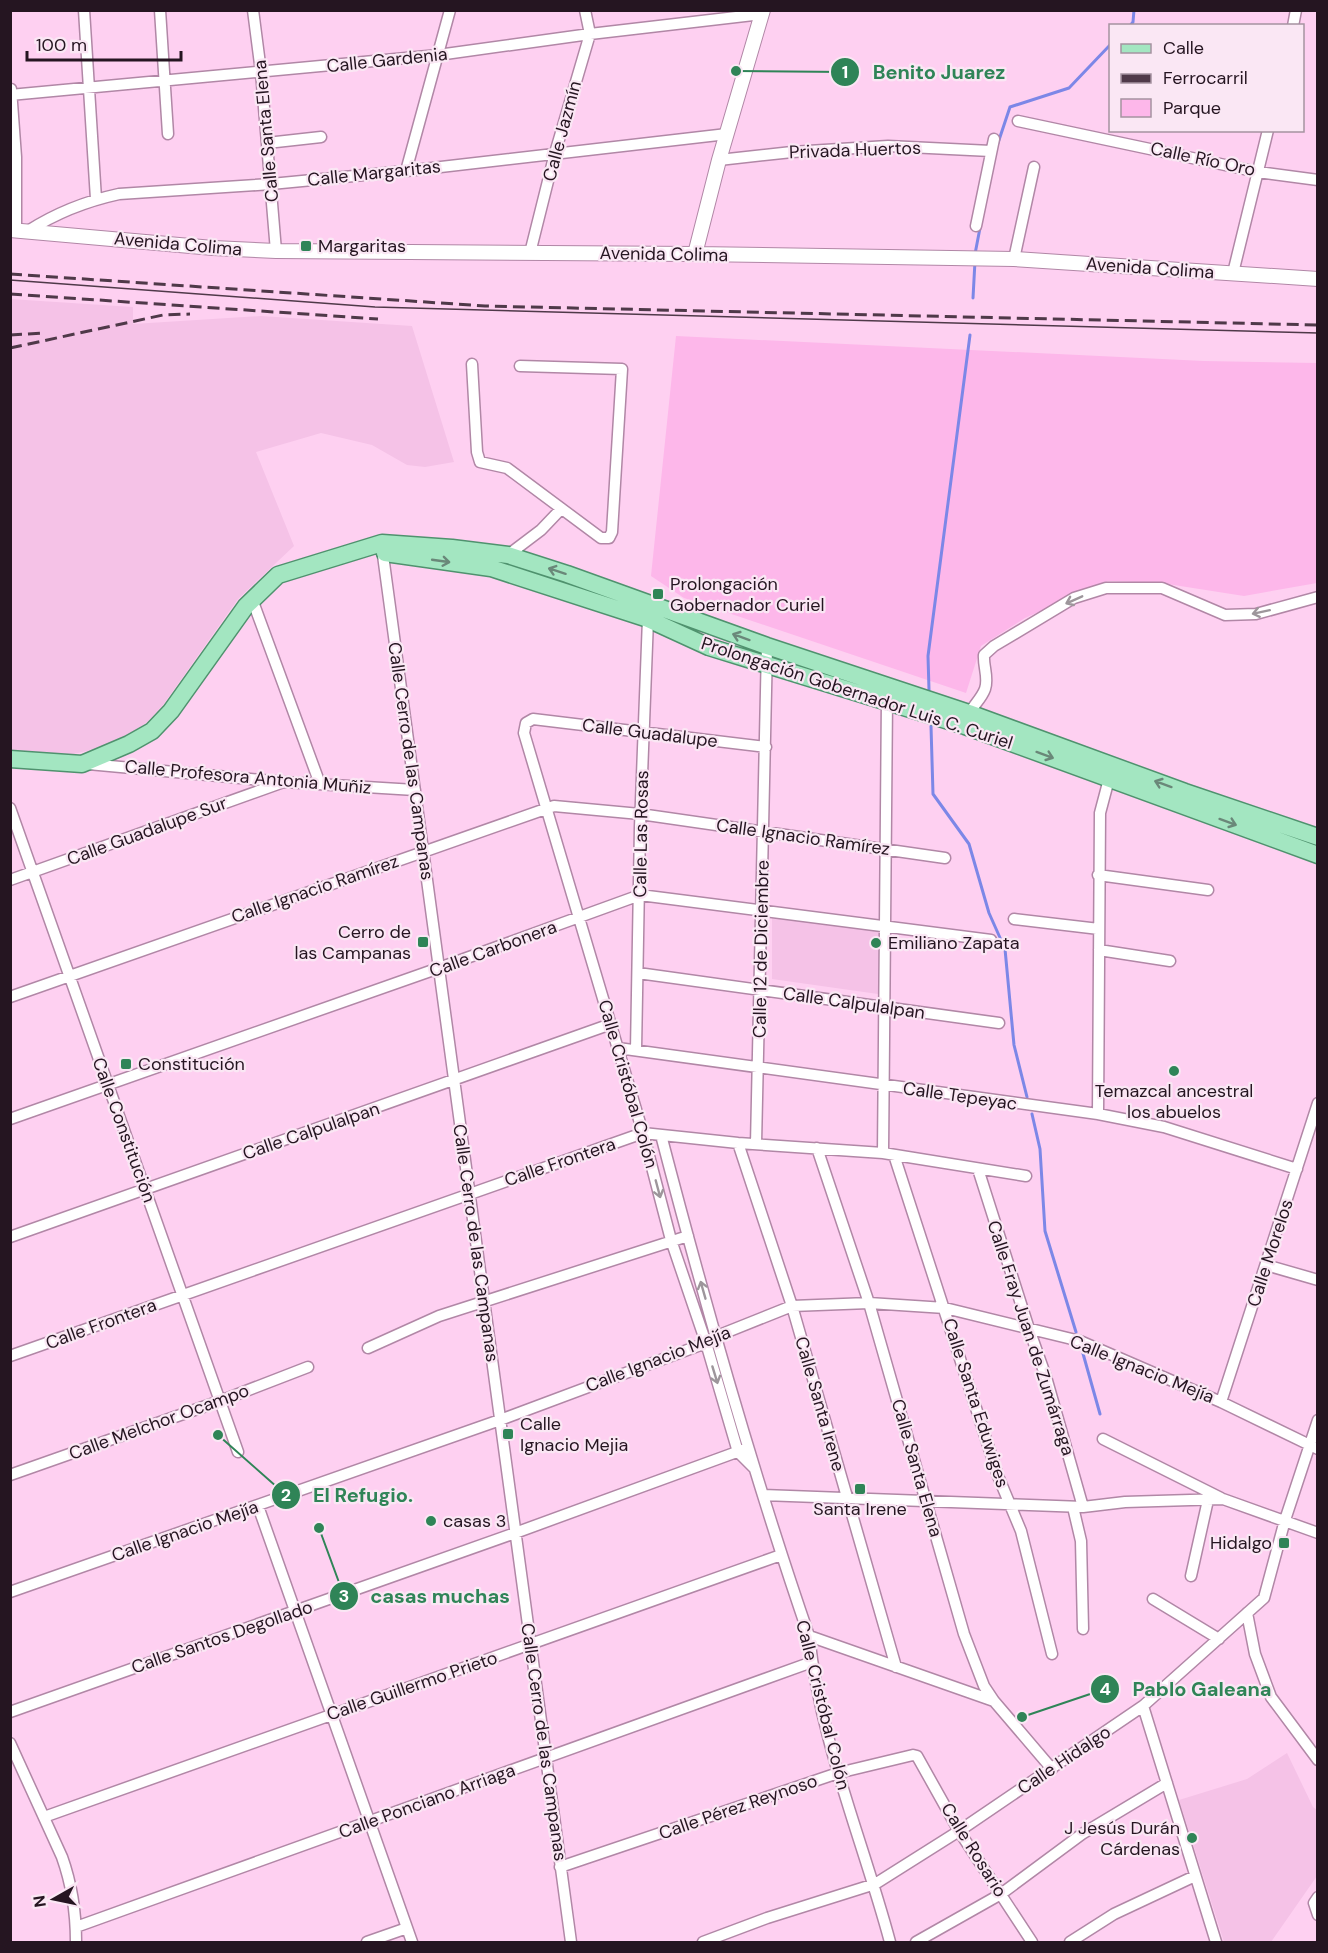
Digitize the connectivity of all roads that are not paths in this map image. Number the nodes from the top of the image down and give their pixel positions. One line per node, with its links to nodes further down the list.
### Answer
1 (84, 10): 11 (street)
2 (160, 10): 10 (street)
3 (253, 10): 9 (street, Calle Santa Elena)
4 (450, 10): 8 (street)
5 (585, 10): 7 (street, Calle Jazmín)
6 (762, 12): 7 (street, Calle Gardenia); 17 (street)
7 (590, 34): 8 (street, Calle Gardenia); 22 (street, Calle Jazmín)
8 (438, 55): 9 (street, Calle Gardenia); 25 (street)
9 (261, 72): 10 (street, Calle Gardenia); 20 (street, Calle Santa Elena)
10 (165, 80): 11 (street, Calle Gardenia); 16 (street)
11 (89, 87): 13 (street, Calle Gardenia); 29 (street)
12 (10, 89): 13 (street)
13 (11, 95): 31 (street)
14 (1018, 121): 26 (street, Calle Río Oro)
15 (1268, 132): 26 (street)
16 (168, 134)
17 (727, 134): 22 (street, Calle Margaritas); 23 (street)
18 (321, 137): 20 (street)
19 (994, 139): 21 (street)
20 (267, 143): 28 (street, Calle Santa Elena)
21 (991, 151): 23 (street, Privada Huertos); 30 (street)
22 (555, 153): 25 (street, Calle Margaritas); 33 (street, Calle Jazmín)
23 (719, 160): 34 (street)
24 (1034, 167): 35 (street)
25 (406, 171): 28 (street, Calle Margaritas)
26 (1258, 172): 27 (street, Calle Río Oro); 36 (street)
27 (1317, 180)
28 (271, 184): 29 (street, Calle Margaritas); 32 (street, Calle Santa Elena)
29 (96, 199): 31 (street, Calle Margaritas)
30 (976, 226)
31 (18, 230): 32 (street, Avenida Colima)
32 (276, 251): 33 (street, Avenida Colima)
33 (530, 253): 34 (street, Avenida Colima)
34 (695, 254): 35 (street, Avenida Colima)
35 (1014, 260): 36 (street, Avenida Colima)
36 (1233, 273): 37 (street, Avenida Colima)
37 (1317, 279)
38 (472, 364): 40 (street)
39 (520, 366): 40 (street)
40 (561, 509): 42 (street)
41 (382, 548): 42 (main road, Prolongación Gobernador Luis C. Curiel); 44 (main road, Prolongación Gobernador Luis C. Curiel); 45 (main road, Prolongación Gobernador Luis C. Curiel, one-way to 45); 59 (street, Calle Cerro de las Campanas)
42 (508, 555): 46 (main road, Prolongación Gobernador Luis C. Curiel, one-way to 42)
43 (1317, 597): 51 (street, one-way to 51)
44 (252, 599): 55 (main road, Prolongación Gobernador Luis C. Curiel); 58 (street)
45 (648, 619): 47 (main road, Prolongación Gobernador Luis C. Curiel); 52 (street, Calle Las Rosas)
46 (767, 646): 47 (street, Calle 12 de Diciembre); 48 (main road, Prolongación Gobernador Luis C. Curiel)
47 (766, 666): 49 (main road, Prolongación Gobernador Luis C. Curiel); 53 (street, Calle 12 de Diciembre)
48 (890, 686): 49 (street, Calle Santa Eduwiges); 51 (main road, Prolongación Gobernador Luis C. Curiel)
49 (885, 703): 51 (main road, Prolongación Gobernador Luis C. Curiel); 65 (street, Calle Santa Eduwiges)
50 (534, 719): 52 (street, Calle Guadalupe); 61 (street, Calle Cristóbal Colón)
51 (967, 719): 56 (main road, Prolongación Gobernador Luis C. Curiel, one-way to 56); 64 (main road, Prolongación Gobernador Luis C. Curiel, one-way to 51)
52 (643, 731): 53 (street, Calle Guadalupe); 62 (street, Calle Las Rosas)
53 (766, 747): 63 (street, Calle 12 de Diciembre)
54 (10, 759): 55 (main road, Prolongación Gobernador Luis C. Curiel)
55 (82, 764): 57 (street, Calle Profesora Antonia Muñiz)
56 (1109, 779): 67 (main road, Prolongación Gobernador Luis C. Curiel, one-way to 67); 70 (street)
57 (284, 782): 58 (street, Calle Profesora Antonia Muñiz); 69 (street, Calle Guadalupe Sur)
58 (320, 784): 59 (street, Calle Profesora Antonia Muñiz)
59 (415, 790): 66 (street, Calle Cerro de las Campanas)
60 (10, 808): 69 (street, Calle Constitución)
61 (546, 808): 62 (street, Calle Ignacio Ramírez); 66 (street, Calle Ignacio Ramírez); 75 (street, Calle Cristóbal Colón)
62 (640, 814): 63 (street, Calle Ignacio Ramírez); 73 (street, Calle Las Rosas)
63 (764, 832): 65 (street, Calle Ignacio Ramírez); 74 (street, Calle 12 de Diciembre)
64 (1317, 837)
65 (887, 849): 68 (street, Calle Ignacio Ramírez); 77 (street, Calle Santa Eduwiges)
66 (423, 851): 82 (street, Calle Cerro de las Campanas); 84 (street, Calle Ignacio Ramírez)
67 (1317, 855)
68 (945, 858)
69 (33, 872): 71 (street, Calle Guadalupe Sur); 84 (street, Calle Constitución)
70 (1098, 875): 72 (street); 78 (street)
71 (10, 880)
72 (1208, 890)
73 (640, 895): 74 (street, Calle Carbonera); 75 (street, Calle Carbonera); 83 (street, Calle Las Rosas)
74 (762, 911): 77 (street, Calle Carbonera); 85 (street, Calle 12 de Diciembre)
75 (579, 918): 82 (street, Calle Carbonera); 89 (street, Calle Cristóbal Colón)
76 (1014, 920): 78 (street)
77 (886, 926): 79 (street, Calle Carbonera); 87 (street, Calle Santa Eduwiges)
78 (1099, 929): 80 (street)
79 (991, 940)
80 (1099, 950): 81 (street); 97 (street)
81 (1170, 961)
82 (439, 968): 93 (street, Calle Cerro de las Campanas); 94 (street, Calle Carbonera)
83 (638, 973): 85 (street, Calle Calpulalpan); 91 (street, Calle Las Rosas)
84 (70, 976): 86 (street, Calle Ignacio Ramírez); 94 (street, Calle Constitución)
85 (760, 990): 87 (street, Calle Calpulalpan); 92 (street, Calle 12 de Diciembre)
86 (10, 997)
87 (885, 1007): 88 (street, Calle Calpulalpan); 95 (street, Calle Santa Eduwiges)
88 (999, 1023)
89 (611, 1024): 90 (street, Calle Cristóbal Colón); 93 (street, Calle Calpulalpan)
90 (618, 1048): 91 (street, Calle Tepeyac); 99 (street, Calle Cristóbal Colón)
91 (636, 1050): 92 (street, Calle Tepeyac)
92 (758, 1067): 95 (street, Calle Tepeyac); 102 (street, Calle 12 de Diciembre)
93 (454, 1080): 108 (street, Calle Calpulalpan); 109 (street, Calle Cerro de las Campanas)
94 (108, 1084): 98 (street, Calle Carbonera); 108 (street, Calle Constitución)
95 (884, 1085): 97 (street, Calle Tepeyac); 104 (street, Calle Santa Eduwiges)
96 (1317, 1103): 106 (street, Calle Morelos)
97 (1098, 1114): 106 (street, Calle Tepeyac)
98 (10, 1119)
99 (643, 1132): 100 (street); 109 (street, Calle Frontera); 112 (street, Calle Cristóbal Colón, one-way to 112)
100 (661, 1136): 101 (street); 110 (street, Calle Cristóbal Colón)
101 (738, 1143): 102 (street); 118 (street, Calle Santa Irene)
102 (756, 1144): 103 (street)
103 (818, 1148): 104 (street); 117 (street, Calle Santa Elena)
104 (888, 1154): 105 (street); 119 (street, Calle Santa Eduwiges)
105 (978, 1169): 107 (street); 120 (street, Calle Fray Juan de Zumárraga)
106 (1297, 1169): 113 (street, Calle Morelos)
107 (1026, 1176)
108 (145, 1189): 111 (street, Calle Calpulalpan); 115 (street, Calle Constitución)
109 (470, 1194): 115 (street, Calle Frontera); 116 (street, Calle Cerro de las Campanas)
110 (688, 1236): 112 (street); 121 (street, Calle Cristóbal Colón, one-way to 110)
111 (10, 1237)
112 (671, 1240): 116 (street); 122 (street, Calle Cristóbal Colón)
113 (1266, 1265): 114 (street); 127 (street, Calle Morelos)
114 (1317, 1280)
115 (183, 1295): 124 (street, Calle Frontera); 126 (street, Calle Constitución)
116 (484, 1300): 123 (street); 128 (street, Calle Cerro de las Campanas)
117 (869, 1303): 118 (street, Calle Ignacio Mejía); 119 (street, Calle Ignacio Mejía); 141 (street, Calle Santa Elena)
118 (792, 1306): 121 (street, Calle Ignacio Mejía); 138 (street, Calle Santa Irene)
119 (945, 1308): 120 (street, Calle Ignacio Mejía); 142 (street, Calle Santa Eduwiges)
120 (1029, 1329): 127 (street, Calle Ignacio Mejía); 144 (street, Calle Fray Juan de Zumárraga)
121 (717, 1336): 122 (street, Calle Ignacio Mejía); 131 (street, Calle Cristóbal Colón)
122 (706, 1343): 128 (street, Calle Ignacio Mejía); 134 (street, Calle Cristóbal Colón, one-way to 134)
123 (368, 1348)
124 (10, 1356)
125 (308, 1367): 126 (street, Calle Melchor Ocampo)
126 (220, 1401): 133 (street, Calle Constitución); 136 (street, Calle Melchor Ocampo)
127 (1221, 1402): 132 (street, Calle Ignacio Mejía)
128 (500, 1419): 143 (street, Calle Ignacio Mejía); 146 (street, Calle Cerro de las Campanas)
129 (1317, 1420): 132 (street, Calle Hidalgo)
130 (1103, 1438): 139 (street)
131 (749, 1447): 134 (street); 135 (street, Calle Cristóbal Colón)
132 (1313, 1448): 145 (street, Calle Hidalgo)
133 (238, 1452)
134 (738, 1452): 135 (street, Calle Cristóbal Colón); 146 (street, Calle Santos Degollado)
135 (754, 1468): 137 (street, Calle Cristóbal Colón)
136 (10, 1475)
137 (763, 1495): 138 (street); 148 (street, Calle Cristóbal Colón)
138 (847, 1499): 141 (street); 160 (street, Calle Santa Irene)
139 (1223, 1499): 140 (street); 145 (street)
140 (1208, 1500): 144 (street); 149 (street)
141 (927, 1501): 142 (street); 161 (street, Calle Santa Elena)
142 (1011, 1505): 144 (street); 158 (street, Calle Santa Eduwiges)
143 (258, 1506): 150 (street, Calle Ignacio Mejía); 152 (street)
144 (1078, 1507): 154 (street, Calle Fray Juan de Zumárraga)
145 (1285, 1520): 147 (street); 153 (street, Calle Hidalgo)
146 (515, 1533): 152 (street, Calle Santos Degollado); 157 (street, Calle Cerro de las Campanas)
147 (1317, 1533)
148 (781, 1555): 155 (street, Calle Cristóbal Colón); 157 (street, Calle Guillermo Prieto)
149 (1191, 1576)
150 (10, 1592)
151 (1153, 1599): 156 (street)
152 (295, 1611): 163 (street, Calle Santos Degollado); 164 (street)
153 (1247, 1613): 156 (street, Calle Hidalgo); 168 (street)
154 (1083, 1629)
155 (808, 1636): 159 (street, Calle Cristóbal Colón); 160 (street)
156 (1219, 1639): 162 (street, Calle Hidalgo)
157 (530, 1644): 164 (street, Calle Guillermo Prieto); 167 (street, Calle Cerro de las Campanas)
158 (1052, 1654)
159 (812, 1662): 167 (street, Calle Ponciano Arriaga); 170 (street, Calle Cristóbal Colón)
160 (896, 1667): 161 (street)
161 (994, 1701): 169 (street, Calle Santa Elena)
162 (1143, 1706): 169 (street, Calle Hidalgo); 171 (street)
163 (10, 1712)
164 (331, 1714): 172 (street, Calle Guillermo Prieto); 173 (street)
165 (10, 1743): 172 (street)
166 (917, 1756): 170 (street, Calle Pérez Reynoso); 174 (street, Calle Rosario)
167 (546, 1759): 173 (street, Calle Ponciano Arriaga); 175 (street, Calle Cerro de las Campanas)
168 (1317, 1760)
169 (1052, 1769): 174 (street, Calle Hidalgo)
170 (838, 1773): 175 (street, Calle Pérez Reynoso); 177 (street, Calle Cristóbal Colón)
171 (1167, 1783): 176 (street); 178 (street)
172 (44, 1817): 181 (street)
173 (369, 1822): 181 (street, Calle Ponciano Arriaga); 182 (street)
174 (959, 1831): 177 (street, Calle Hidalgo); 178 (street, Calle Rosario)
175 (560, 1867): 186 (street, Calle Cerro de las Campanas)
176 (1196, 1876): 191 (street); 192 (street)
177 (875, 1884): 187 (street, Calle Hidalgo); 188 (street, Calle Cristóbal Colón)
178 (1001, 1894): 189 (street); 190 (street, Calle Rosario)
179 (1317, 1897): 180 (street)
180 (1317, 1915)
181 (76, 1927): 183 (street)
182 (407, 1928): 184 (street); 185 (street)
183 (76, 1942)
184 (367, 1942)
185 (412, 1942)
186 (571, 1942)
187 (703, 1942)
188 (890, 1942)
189 (916, 1942)
190 (1032, 1942)
191 (1070, 1942)
192 (1216, 1942)

